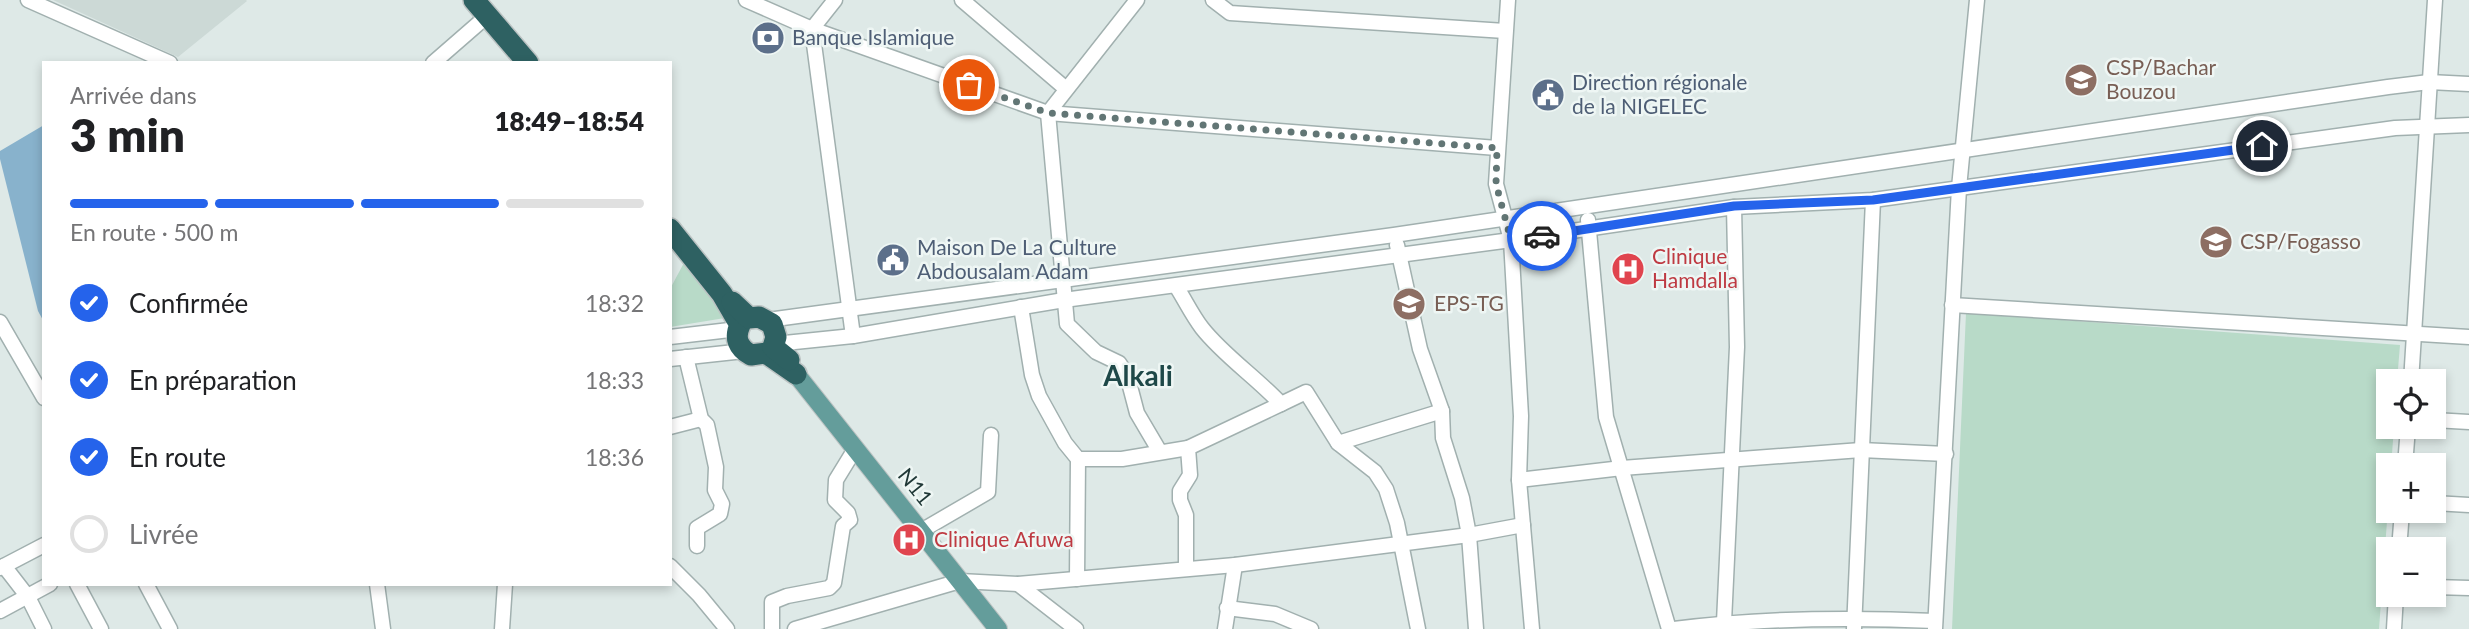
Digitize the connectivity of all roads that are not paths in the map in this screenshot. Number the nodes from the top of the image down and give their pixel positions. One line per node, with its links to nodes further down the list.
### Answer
1 (28, 0): 13 (street)
2 (746, 0): 11 (street)
3 (835, 0): 11 (street)
4 (962, 0): 18 (street)
5 (1137, 0): 18 (street)
6 (1213, 0): 12 (street)
7 (1508, 0): 12 (street)
8 (1977, 0): 23 (street)
9 (2435, 0): 16 (street)
10 (481, 8): 14 (street); 15 (highway)
11 (812, 29): 19 (street); 38 (street)
12 (1505, 31): 22 (street)
13 (165, 61)
14 (435, 61)
15 (526, 61)
16 (2429, 82): 17 (street); 20 (street); 23 (street)
17 (2469, 84)
18 (1065, 88): 19 (street)
19 (1048, 113): 22 (street); 34 (street)
20 (2426, 125): 21 (street); 24 (street); 42 (street)
21 (2469, 125)
22 (1497, 148): 28 (street)
23 (1962, 149): 24 (street); 26 (street)
24 (1959, 188): 25 (street); 37 (street)
25 (1873, 200): 27 (street); 63 (street)
26 (1587, 206): 28 (street); 29 (street)
27 (1734, 206): 29 (street); 67 (street)
28 (1506, 217): 31 (street); 32 (street)
29 (1589, 228): 32 (street); 68 (street)
30 (672, 232): 41 (highway)
31 (1394, 235): 33 (street); 34 (street)
32 (1511, 240): 33 (street); 69 (street)
33 (1399, 254): 35 (street); 54 (street)
34 (1064, 282): 36 (street); 38 (street)
35 (1176, 286): 36 (street); 53 (street)
36 (1064, 300): 39 (street); 64 (street)
37 (1952, 305): 42 (street); 65 (street)
38 (850, 307): 41 (street); 43 (street)
39 (1021, 307): 43 (street); 66 (street)
40 (0, 322): 52 (street)
41 (749, 323): 44 (street); 46 (highway); 47 (highway)
42 (2414, 334): 45 (street); 50 (street)
43 (853, 336): 46 (street)
44 (672, 337)
45 (2469, 337)
46 (771, 348): 47 (highway); 51 (highway)
47 (744, 351): 48 (street)
48 (687, 357): 49 (street); 55 (street)
49 (672, 359)
50 (2412, 369)
51 (796, 373): 61 (main road, N11)
52 (42, 395)
53 (1281, 404): 60 (street); 62 (street)
54 (1442, 411): 60 (street); 74 (street)
55 (701, 419): 58 (street); 77 (street)
56 (2446, 421): 57 (street)
57 (2469, 422)
58 (672, 426)
59 (991, 435): 73 (street)
60 (1338, 443): 75 (street)
61 (855, 449): 73 (main road, N11); 105 (street)
62 (1188, 449): 64 (street); 81 (street)
63 (1861, 450): 65 (street); 67 (street); 97 (street)
64 (1160, 452): 66 (street)
65 (1946, 454): 98 (street)
66 (1078, 459): 82 (street)
67 (1734, 461): 68 (street); 96 (street)
68 (1622, 468): 69 (street); 114 (street)
69 (1519, 480): 72 (street)
70 (2446, 504): 71 (street)
71 (2469, 505)
72 (1523, 525): 74 (street); 113 (street)
73 (921, 531): 83 (main road, N11)
74 (1469, 535): 75 (street); 112 (street)
75 (1398, 545): 78 (street); 111 (street)
76 (42, 546): 79 (street)
77 (696, 546)
78 (1235, 565): 81 (street); 94 (street)
79 (2, 567): 92 (street)
80 (672, 568): 104 (street)
81 (1186, 568): 82 (street)
82 (1077, 579): 84 (street)
83 (960, 581): 84 (street); 106 (street); 107 (main road, N11)
84 (1018, 584): 108 (street)
85 (46, 586): 92 (street)
86 (78, 586): 101 (street)
87 (147, 586): 102 (street)
88 (377, 586): 103 (street)
89 (505, 586): 99 (street)
90 (2446, 588): 91 (street)
91 (2469, 589)
92 (27, 597): 95 (street); 100 (street)
93 (2395, 607): 115 (street)
94 (1227, 608): 109 (street); 110 (street)
95 (0, 611)
96 (1724, 622): 97 (street); 114 (street)
97 (1854, 623): 98 (street)
98 (1935, 625)
99 (499, 628)
100 (44, 629)
101 (101, 629)
102 (170, 629)
103 (383, 629)
104 (727, 629)
105 (772, 629)
106 (797, 629)
107 (998, 629)
108 (1076, 629)
109 (1225, 629)
110 (1311, 629)
111 (1418, 629)
112 (1476, 629)
113 (1532, 629)
114 (1672, 629)
115 (2394, 629)

